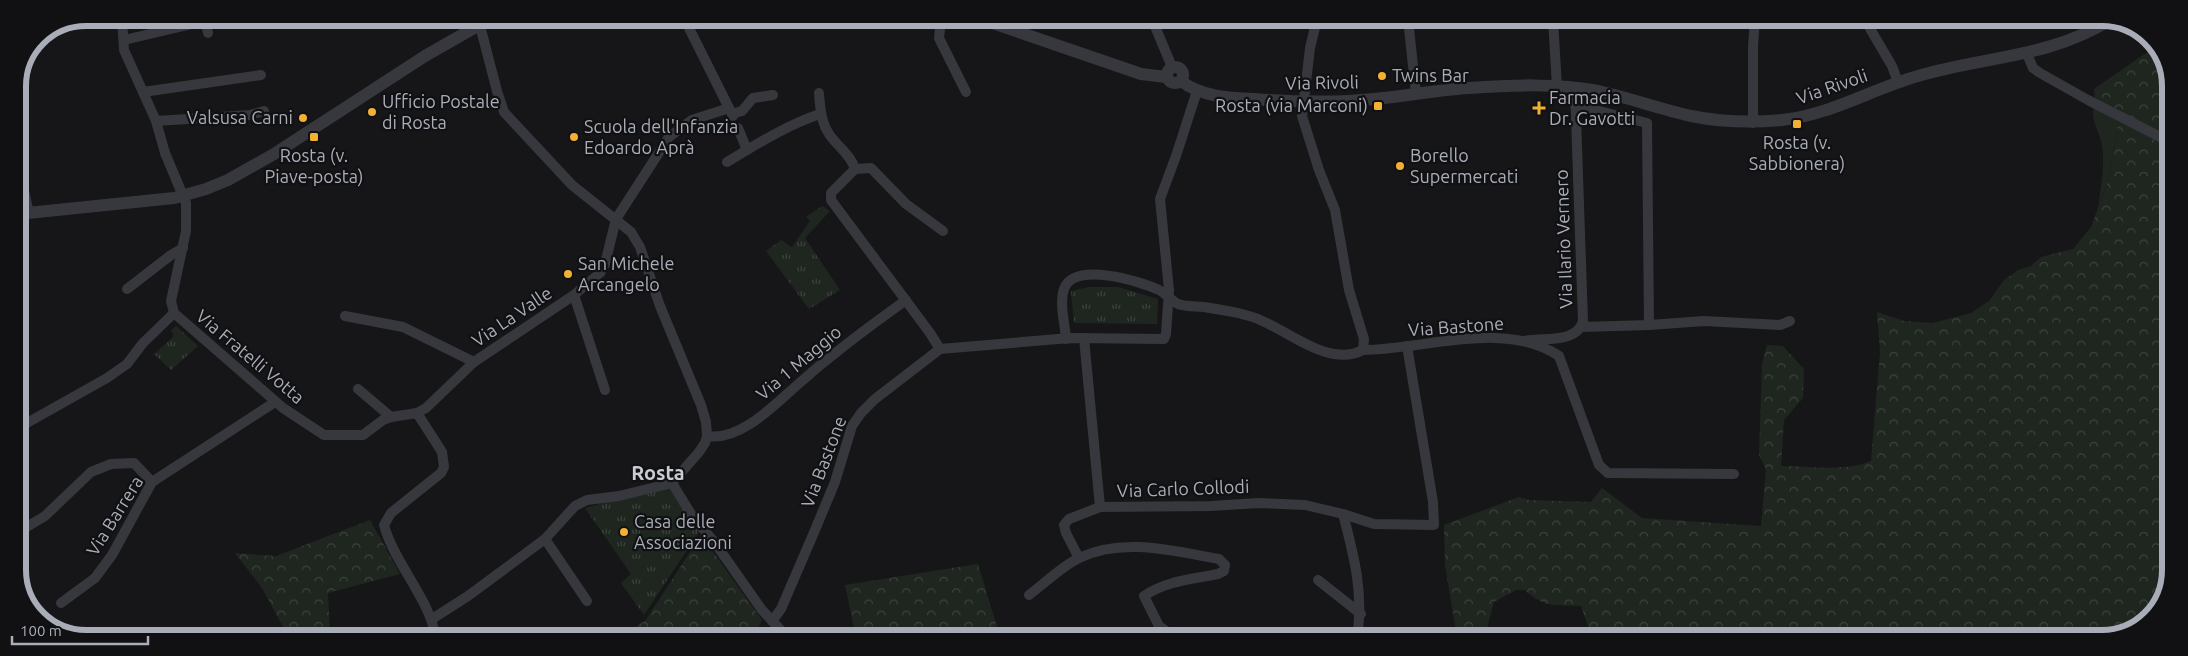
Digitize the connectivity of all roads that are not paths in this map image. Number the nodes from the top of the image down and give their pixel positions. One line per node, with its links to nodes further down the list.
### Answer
1 (123, 26): 17 (street, Via Fratelli Votta)
2 (178, 26): 17 (street)
3 (206, 26): 16 (street)
4 (471, 26): 42 (street)
5 (480, 26): 44 (street)
6 (688, 26): 33 (street)
7 (940, 26): 26 (street)
8 (1001, 26): 19 (street)
9 (1154, 26): 19 (street)
10 (1315, 26): 30 (street)
11 (1409, 26): 28 (street)
12 (1554, 26): 22 (street)
13 (1755, 26): 36 (street)
14 (1869, 26): 21 (street)
15 (2100, 26): 18 (street, Via Rivoli)
16 (208, 33)
17 (124, 40): 25 (street, Via Fratelli Votta)
18 (2028, 54): 21 (street, Via Rivoli); 38 (street)
19 (1169, 72): 24 (street, Via Rivoli)
20 (261, 75): 25 (street)
21 (1898, 82): 36 (street, Via Rivoli)
22 (1557, 86): 23 (street, Via Rivoli); 28 (street, Via Rivoli)
23 (1575, 88): 31 (street, Via Ilario Vernero); 36 (street, Via Rivoli)
24 (1197, 91): 30 (street, Via Rivoli); 49 (street)
25 (143, 92): 35 (street, Via Fratelli Votta)
26 (966, 92)
27 (819, 93): 34 (street)
28 (1416, 94): 30 (street, Via Rivoli)
29 (773, 95): 33 (street)
30 (1304, 102): 61 (street)
31 (1575, 105): 54 (street); 55 (street, Via Ilario Vernero)
32 (264, 111): 35 (street)
33 (731, 113): 44 (street)
34 (820, 114): 39 (street); 41 (street)
35 (156, 121): 42 (street, Via Fratelli Votta)
36 (1753, 123)
37 (738, 128): 39 (street)
38 (2162, 138)
39 (747, 150): 40 (street)
40 (727, 162)
41 (854, 167): 45 (street); 50 (street)
42 (184, 196): 43 (street); 46 (street, Via Fratelli Votta)
43 (26, 214)
44 (616, 219): 48 (street); 69 (street)
45 (943, 231)
46 (183, 248): 47 (street); 51 (street, Via Fratelli Votta)
47 (127, 289)
48 (574, 295): 62 (street, Via La Valle); 64 (street, Via La Valle)
49 (1169, 297): 56 (street); 57 (street, Via Bastone); 61 (street, Via Bastone)
50 (906, 300): 60 (street); 69 (street, Via 1 Maggio)
51 (174, 313): 65 (street, Via Fratelli Votta); 68 (street)
52 (345, 316): 62 (street)
53 (1790, 321): 54 (street)
54 (1649, 325): 55 (street)
55 (1581, 327): 58 (street, Via Ilario Vernero)
56 (1084, 338): 57 (street); 73 (street)
57 (1066, 339): 60 (street)
58 (1523, 341): 59 (street, Via Bastone); 70 (street, Via Bastone)
59 (1408, 346): 61 (street, Via Bastone); 74 (street, Via Carlo Collodi)
60 (940, 349): 84 (street, Via Bastone)
61 (1363, 350)
62 (474, 362): 66 (street, Via La Valle)
63 (358, 389): 67 (street)
64 (605, 390)
65 (275, 402): 67 (street, Via Fratelli Votta); 71 (street, Via Barrera)
66 (417, 413): 67 (street, Via Fratelli Votta); 83 (street)
67 (391, 417)
68 (26, 424)
69 (707, 436): 72 (street)
70 (1734, 474)
71 (152, 482): 75 (street); 81 (street, Via Barrera)
72 (672, 483): 76 (street); 84 (street)
73 (1100, 507): 74 (street, Via Carlo Collodi); 77 (street, Via Carlo Collodi)
74 (1343, 514): 82 (street)
75 (26, 527)
76 (545, 539): 80 (street); 83 (street)
77 (1079, 558): 79 (street); 87 (street)
78 (1318, 580): 82 (street)
79 (1029, 595)
80 (587, 601)
81 (61, 603)
82 (1361, 614): 88 (street)
83 (432, 619): 85 (street)
84 (772, 621): 86 (street)
85 (434, 630)
86 (780, 630)
87 (1165, 630)
88 (1358, 630)

